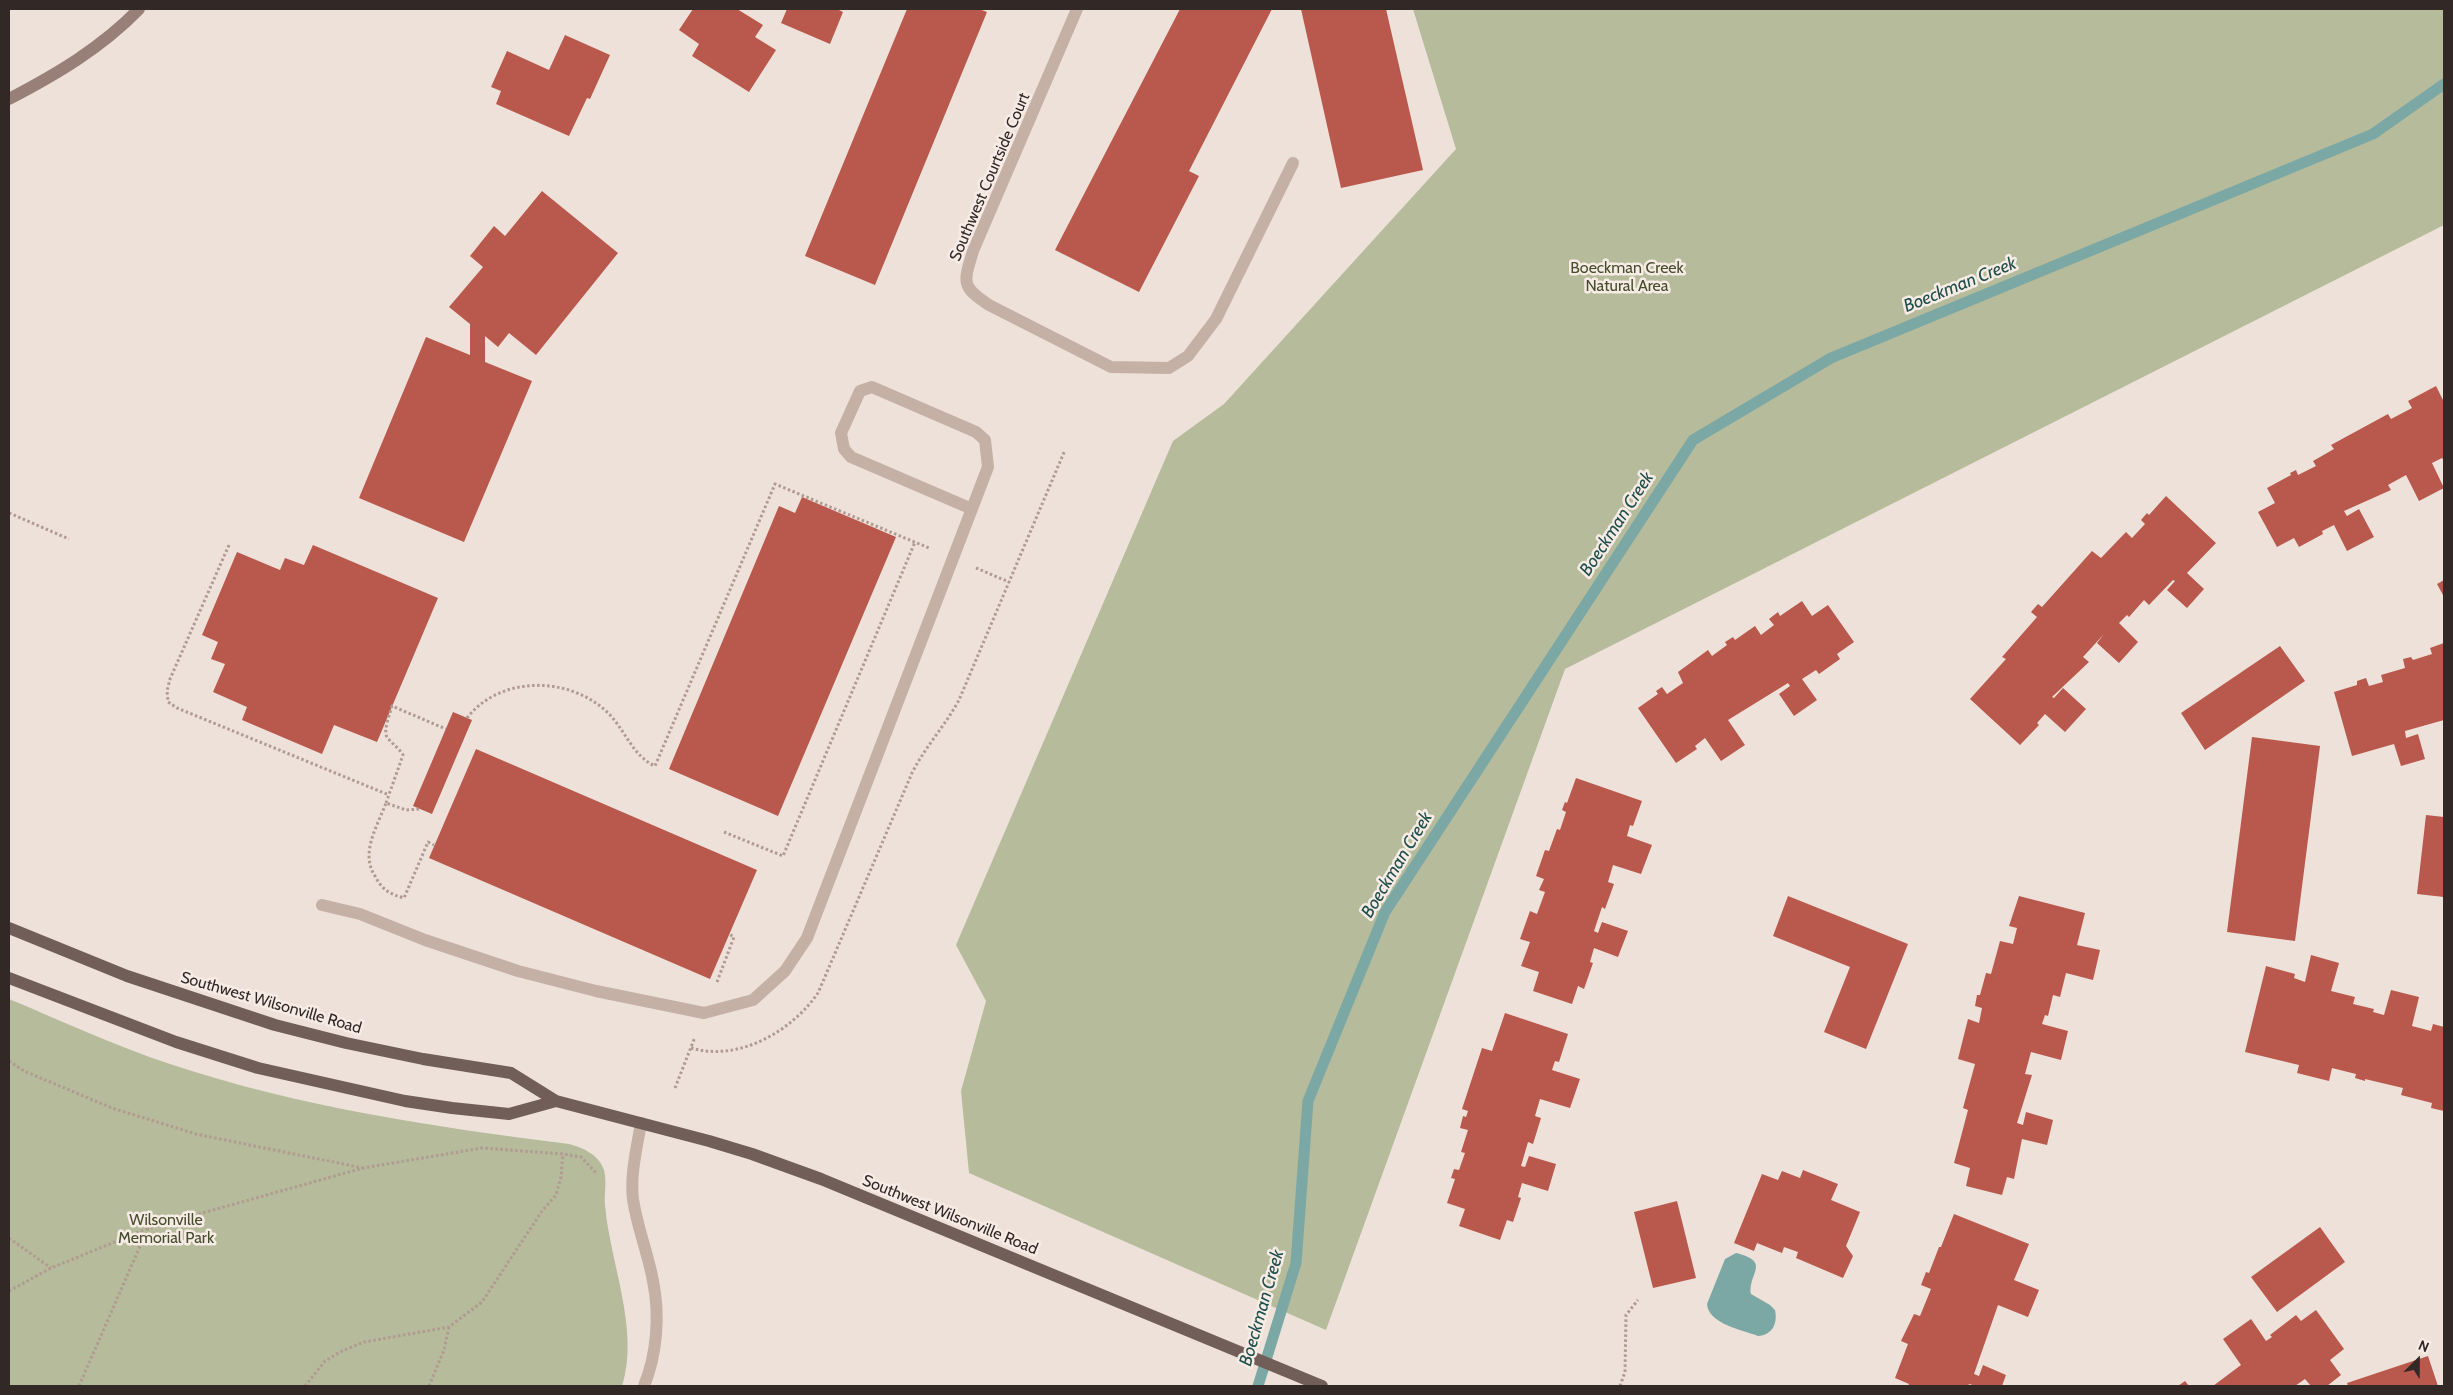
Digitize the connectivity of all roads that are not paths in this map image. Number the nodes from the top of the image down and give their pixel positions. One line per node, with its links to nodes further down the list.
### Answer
1 (139, 9): 3 (main road)
2 (1077, 9): 4 (street, Southwest Courtside Court)
3 (9, 99)
4 (1293, 163)
5 (972, 509): 5 (street); 6 (street)
6 (322, 905)
7 (9, 928): 9 (main road, Southwest Wilsonville Road)
8 (9, 978): 9 (main road, Southwest Wilsonville Road)
9 (556, 1101): 10 (main road, Southwest Wilsonville Road)
10 (641, 1123): 11 (street); 12 (main road, Southwest Wilsonville Road)
11 (644, 1386)
12 (1322, 1386)

